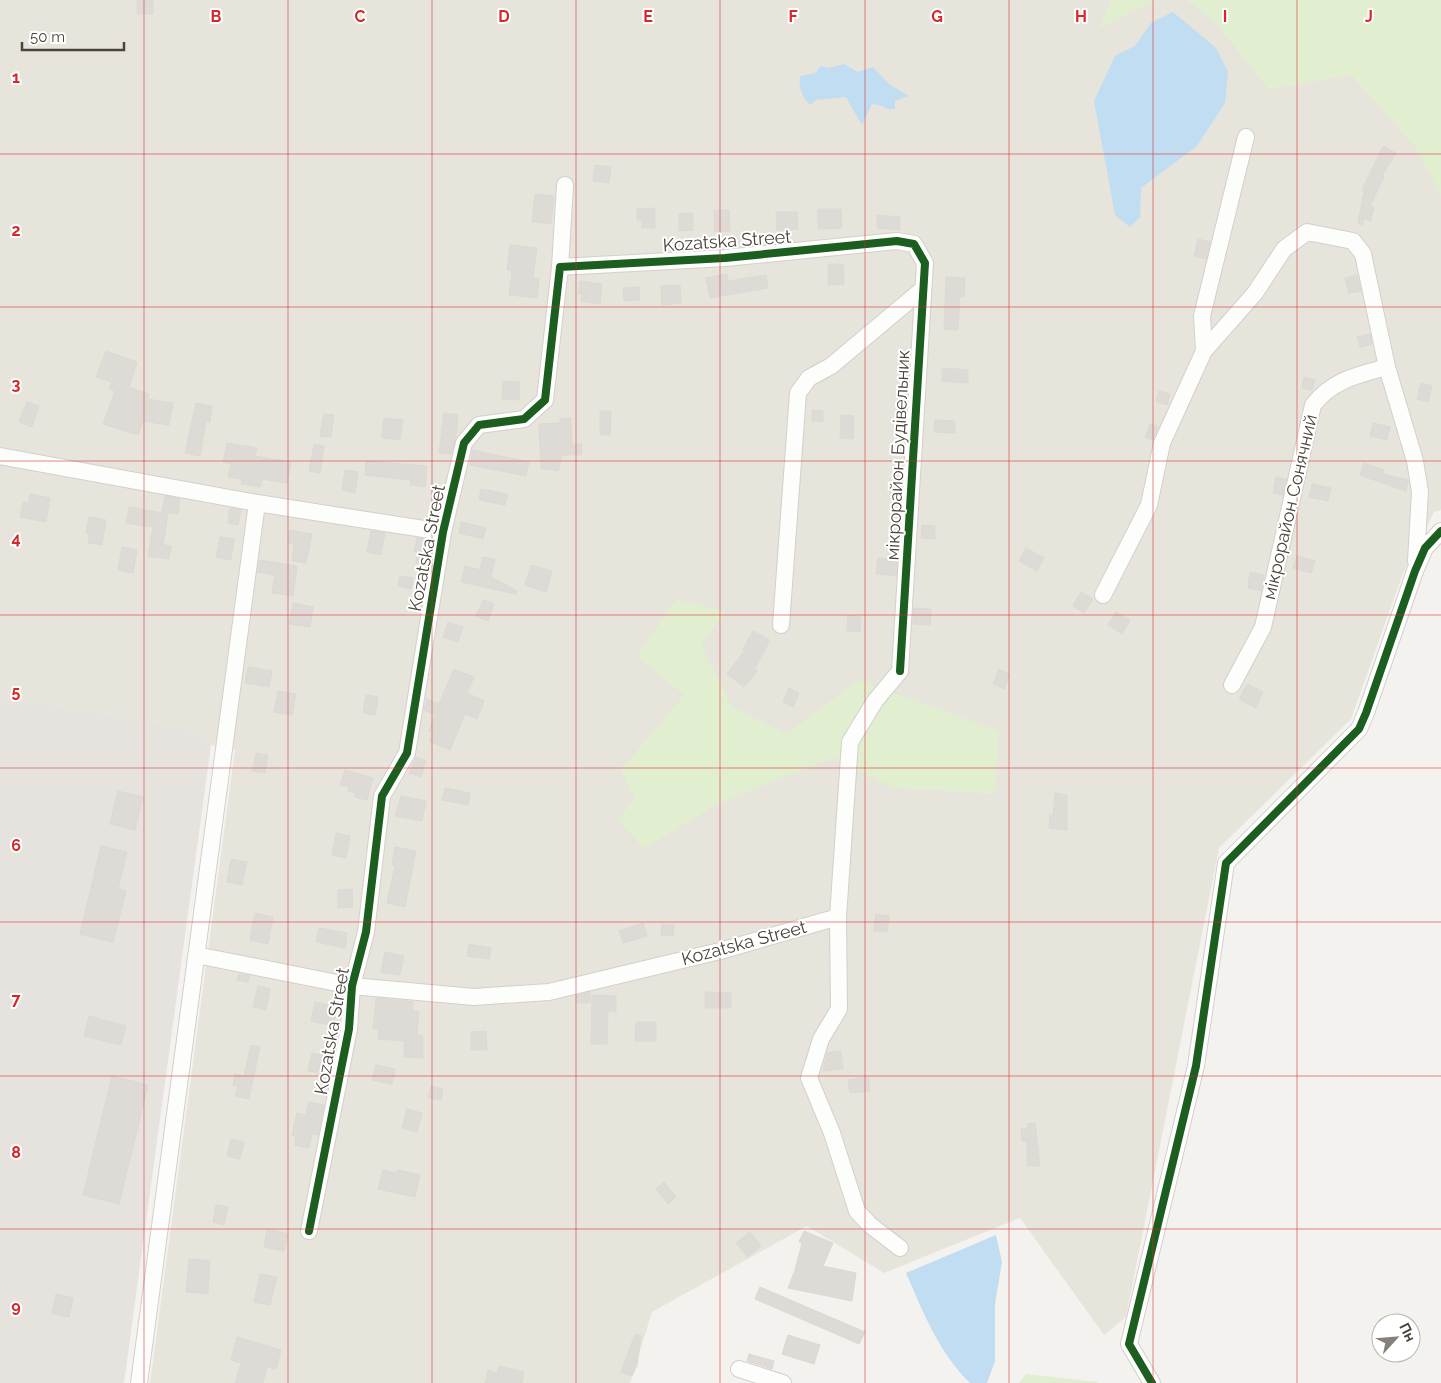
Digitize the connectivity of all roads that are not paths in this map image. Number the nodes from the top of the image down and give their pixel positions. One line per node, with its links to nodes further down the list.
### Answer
1 (1246, 137): 6 (street)
2 (565, 185): 4 (street)
3 (914, 244): 4 (street, Kozatska Street); 5 (street, мікрорайон Будівельник)
4 (560, 267): 11 (street, Kozatska Street)
5 (923, 289): 14 (street); 16 (street, мікрорайон Будівельник)
6 (1204, 351): 7 (street); 13 (street)
7 (1387, 368): 12 (street); 15 (street, мікрорайон Сонячний)
8 (0, 456): 9 (street, Kozatska Street)
9 (257, 503): 11 (street, Kozatska Street); 17 (street)
10 (1441, 531): 12 (street)
11 (443, 532): 18 (street, Kozatska Street)
12 (1415, 571): 24 (street)
13 (1103, 594)
14 (781, 625)
15 (1232, 685)
16 (838, 917): 18 (street, Kozatska Street); 20 (street)
17 (196, 955): 18 (street, Kozatska Street); 22 (street)
18 (352, 986): 19 (street, Kozatska Street)
19 (309, 1231)
20 (900, 1248)
21 (740, 1369): 23 (street)
22 (139, 1383)
23 (783, 1383)
24 (1152, 1383)

